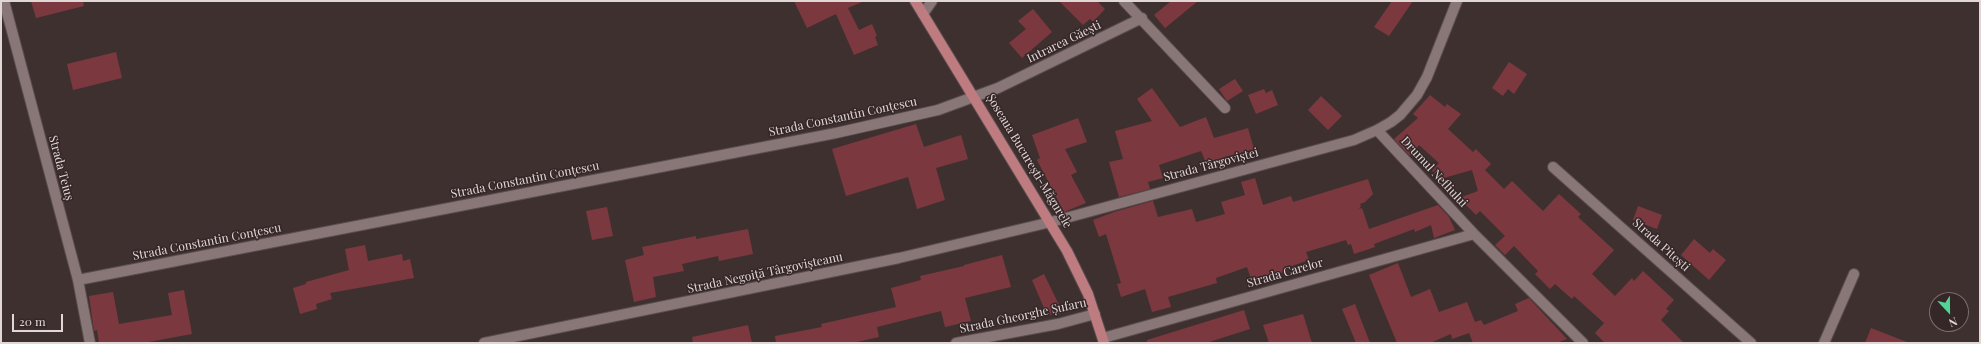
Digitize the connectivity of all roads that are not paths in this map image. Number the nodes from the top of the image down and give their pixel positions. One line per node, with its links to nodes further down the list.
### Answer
1 (4, 1): 15 (street, Strada Teiuș)
2 (915, 1): 6 (main road, Șoseaua București-Măgurele)
3 (932, 1): 6 (street)
4 (1124, 1): 7 (street)
5 (1457, 1): 10 (street)
6 (923, 14): 8 (main road, Șoseaua București-Măgurele)
7 (1142, 18): 8 (street, Intrarea Găești); 9 (street)
8 (975, 97): 12 (main road, Șoseaua București-Măgurele); 15 (street, Strada Constantin Conțescu)
9 (1225, 108)
10 (1377, 130): 12 (street, Strada Târgoviștei); 13 (street, Drumul Nefliului)
11 (1553, 167): 22 (street, Strada Pitești)
12 (1051, 222): 16 (main road, Șoseaua București-Măgurele); 19 (street, Strada Negoiță Târgovișteanu)
13 (1474, 234): 17 (street, Strada Carelor); 21 (street, Drumul Nefliului)
14 (1854, 274): 23 (street)
15 (78, 280): 18 (street, Strada Teiuș)
16 (1095, 314): 17 (main road, Șoseaua București-Măgurele); 20 (street, Strada Gheorghe Șufaru)
17 (1104, 340)
18 (90, 343)
19 (484, 343)
20 (956, 343)
21 (1583, 343)
22 (1751, 343)
23 (1824, 343)

